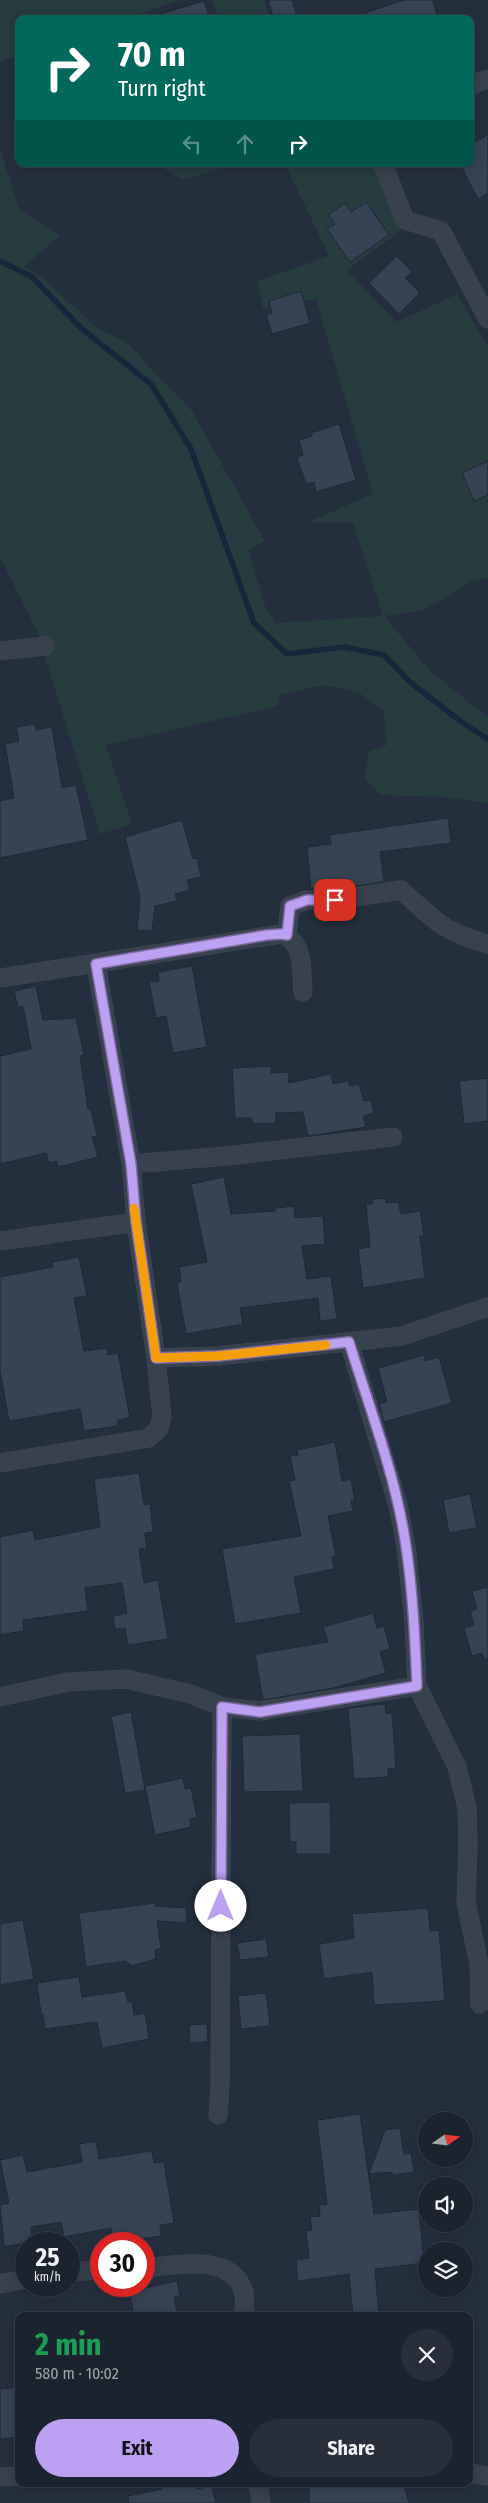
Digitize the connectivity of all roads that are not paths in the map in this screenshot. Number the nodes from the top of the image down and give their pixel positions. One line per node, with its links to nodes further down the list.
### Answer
1 (488, 79): 2 (street)
2 (474, 84)
3 (383, 167): 4 (street)
4 (488, 319)
5 (45, 646): 6 (street)
6 (0, 651)
7 (287, 935): 8 (street); 9 (street); 11 (street)
8 (488, 944)
9 (96, 964): 10 (street); 13 (street)
10 (0, 978)
11 (303, 992)
12 (393, 1136): 13 (street)
13 (131, 1164): 14 (street)
14 (136, 1222): 15 (street); 18 (street)
15 (0, 1241)
16 (488, 1307): 17 (street)
17 (349, 1342): 18 (street); 20 (street)
18 (156, 1358): 19 (street)
19 (0, 1464)
20 (417, 1686): 22 (street); 23 (street)
21 (0, 1697): 22 (street)
22 (222, 1707): 24 (street)
23 (480, 2004)
24 (218, 2115)
25 (155, 2267): 28 (street)
26 (15, 2281): 27 (street)
27 (0, 2284)
28 (244, 2312)
29 (473, 2474): 31 (street)
30 (15, 2476): 32 (street)
31 (488, 2476)
32 (0, 2477)
33 (258, 2487): 34 (street)
34 (261, 2503)

